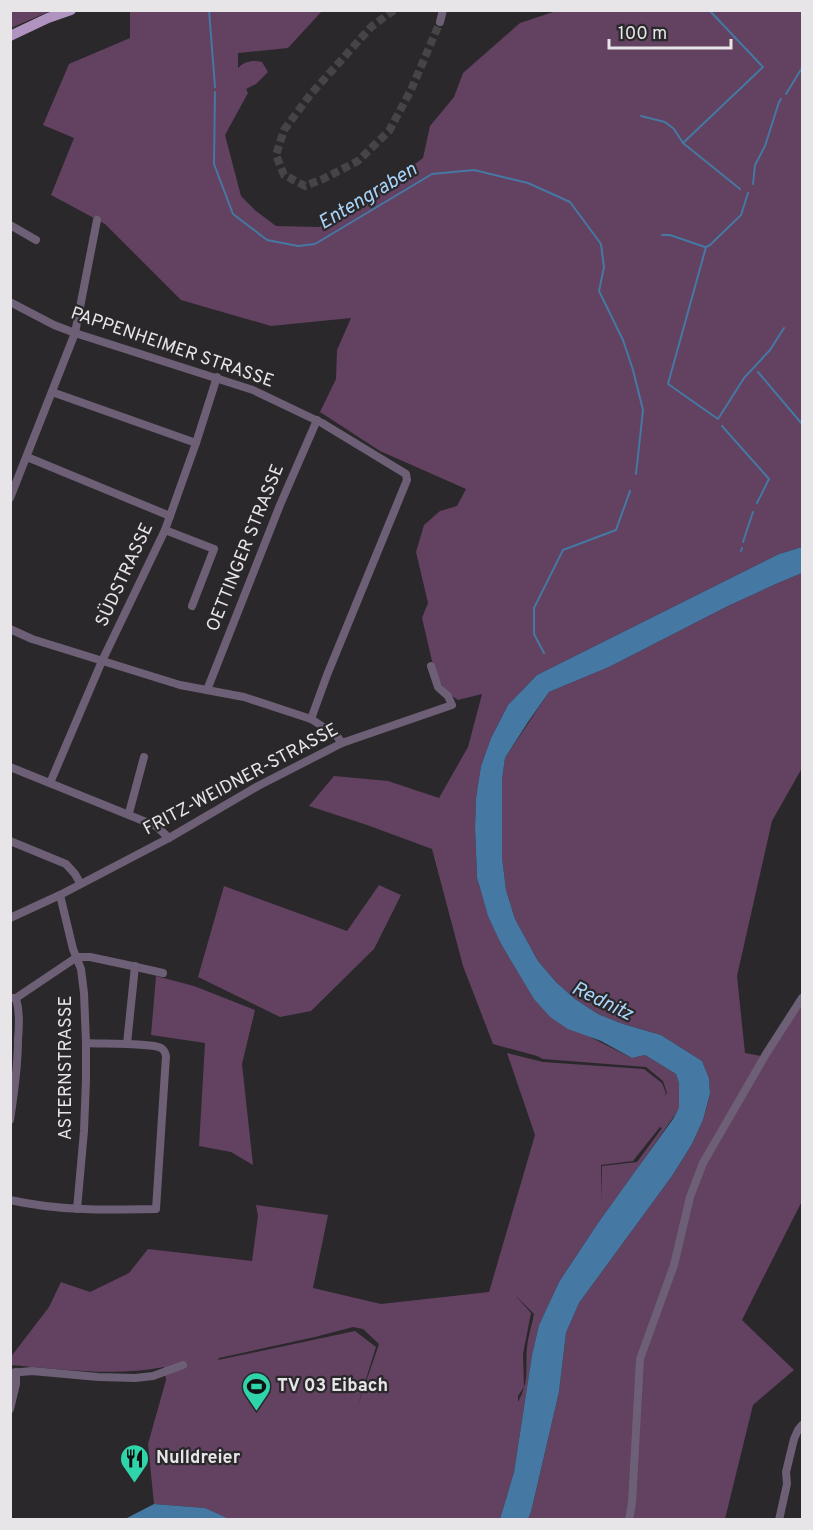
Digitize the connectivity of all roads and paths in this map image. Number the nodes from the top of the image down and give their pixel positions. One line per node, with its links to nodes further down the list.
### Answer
1 (71, 10): 4 (main road)
2 (443, 10): 3 (street)
3 (440, 22)
4 (12, 32)
5 (97, 220): 9 (street)
6 (10, 225): 7 (street)
7 (36, 240)
8 (10, 302): 9 (street, PAPPENHEIMER STRASSE)
9 (75, 333): 10 (street, PAPPENHEIMER STRASSE); 11 (street)
10 (217, 377): 12 (street, PAPPENHEIMER STRASSE); 13 (street, SÜDSTRASSE)
11 (52, 392): 13 (street); 14 (street)
12 (317, 420): 22 (street, OETTINGER STRASSE); 23 (street, PAPPENHEIMER STRASSE)
13 (196, 443): 16 (street, SÜDSTRASSE)
14 (27, 457): 15 (street); 16 (street)
15 (10, 498)
16 (170, 516): 17 (street, SÜDSTRASSE)
17 (165, 530): 18 (street); 20 (street, SÜDSTRASSE)
18 (192, 606)
19 (10, 629): 20 (street)
20 (102, 661): 22 (street); 27 (street, SÜDSTRASSE)
21 (431, 666): 24 (street, FRITZ-WEIDNER-STRASSE)
22 (207, 690): 23 (street)
23 (311, 719): 24 (street)
24 (342, 743): 29 (street, FRITZ-WEIDNER-STRASSE)
25 (144, 757): 28 (street)
26 (10, 766): 27 (street)
27 (50, 783): 28 (street)
28 (129, 813): 29 (street)
29 (169, 838): 31 (street, FRITZ-WEIDNER-STRASSE)
30 (10, 841): 31 (street)
31 (80, 883): 32 (street, FRITZ-WEIDNER-STRASSE)
32 (60, 895): 33 (street, FRITZ-WEIDNER-STRASSE); 34 (street, ASTERNSTRASSE)
33 (10, 918)
34 (77, 957): 35 (street); 37 (street); 39 (street, ASTERNSTRASSE)
35 (135, 966): 36 (street); 40 (street)
36 (163, 973)
37 (13, 998): 41 (street)
38 (802, 998): 48 (street)
39 (86, 1043): 40 (street); 43 (street, ASTERNSTRASSE)
40 (127, 1044): 43 (street)
41 (10, 1120)
42 (10, 1200): 43 (street)
43 (77, 1209)
44 (183, 1365): 45 (street)
45 (13, 1372): 46 (street)
46 (10, 1409)
47 (802, 1425): 49 (street)
48 (629, 1520)
49 (779, 1520)

